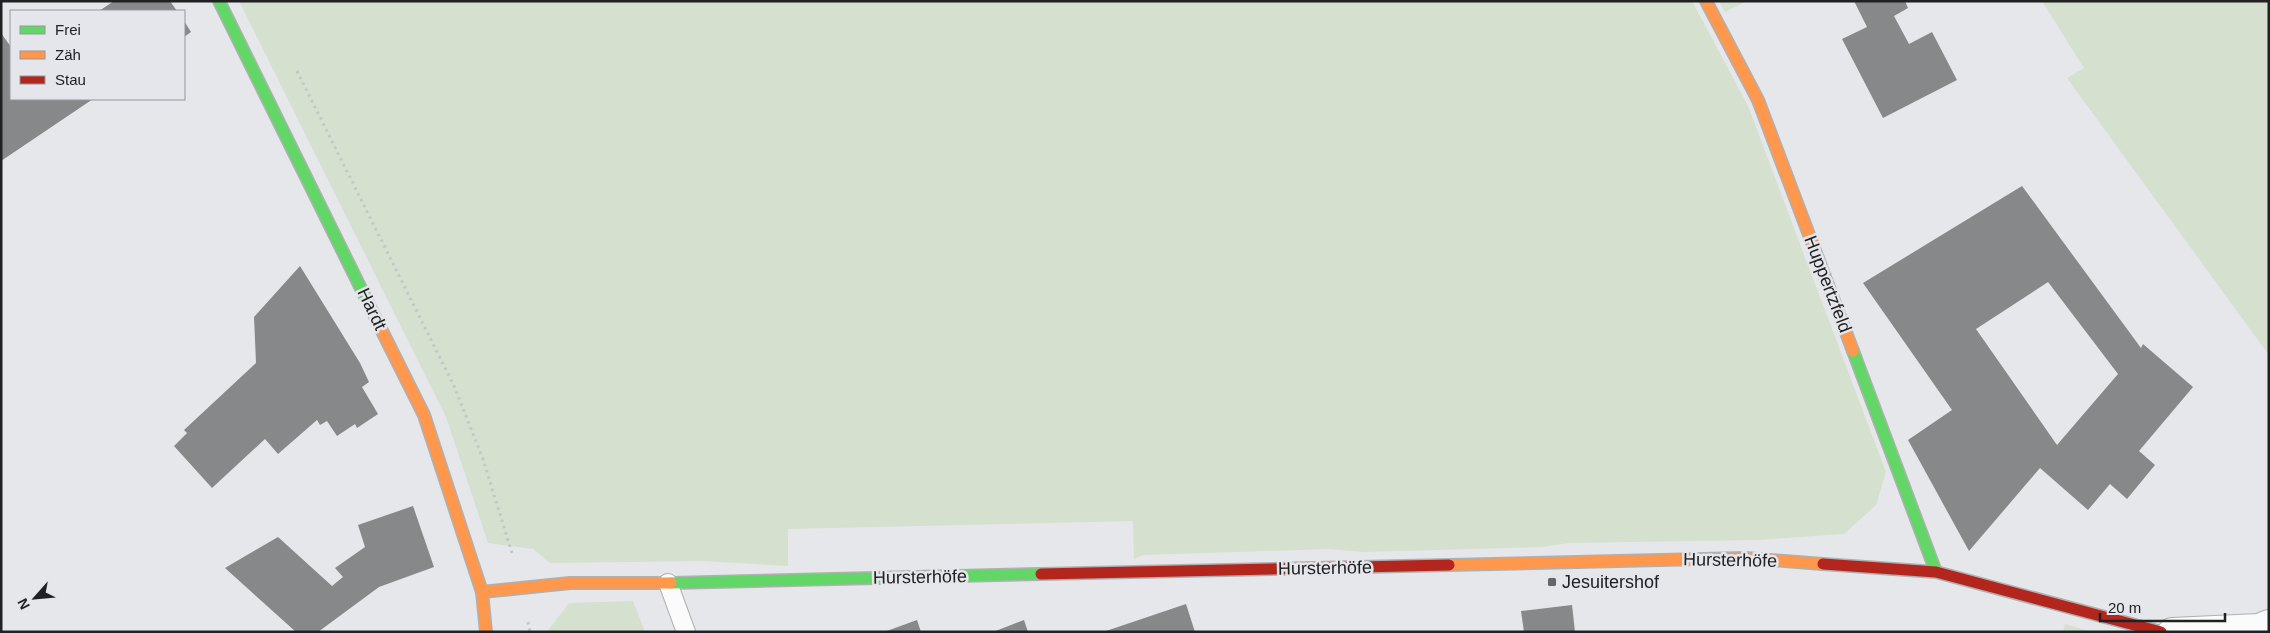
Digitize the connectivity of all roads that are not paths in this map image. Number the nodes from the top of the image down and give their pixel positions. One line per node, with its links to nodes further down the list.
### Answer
1 (219, 1): 5 (street, Hardt)
2 (1706, 1): 3 (street, Huppertzfeld)
3 (1936, 572): 4 (street, Hursterhöfe); 9 (street, Hursterhöfe)
4 (668, 583): 5 (street, Hursterhöfe); 8 (lane)
5 (482, 592): 7 (street, Hardt)
6 (2269, 624): 10 (street)
7 (486, 632)
8 (686, 632)
9 (2161, 632)
10 (2172, 632)

